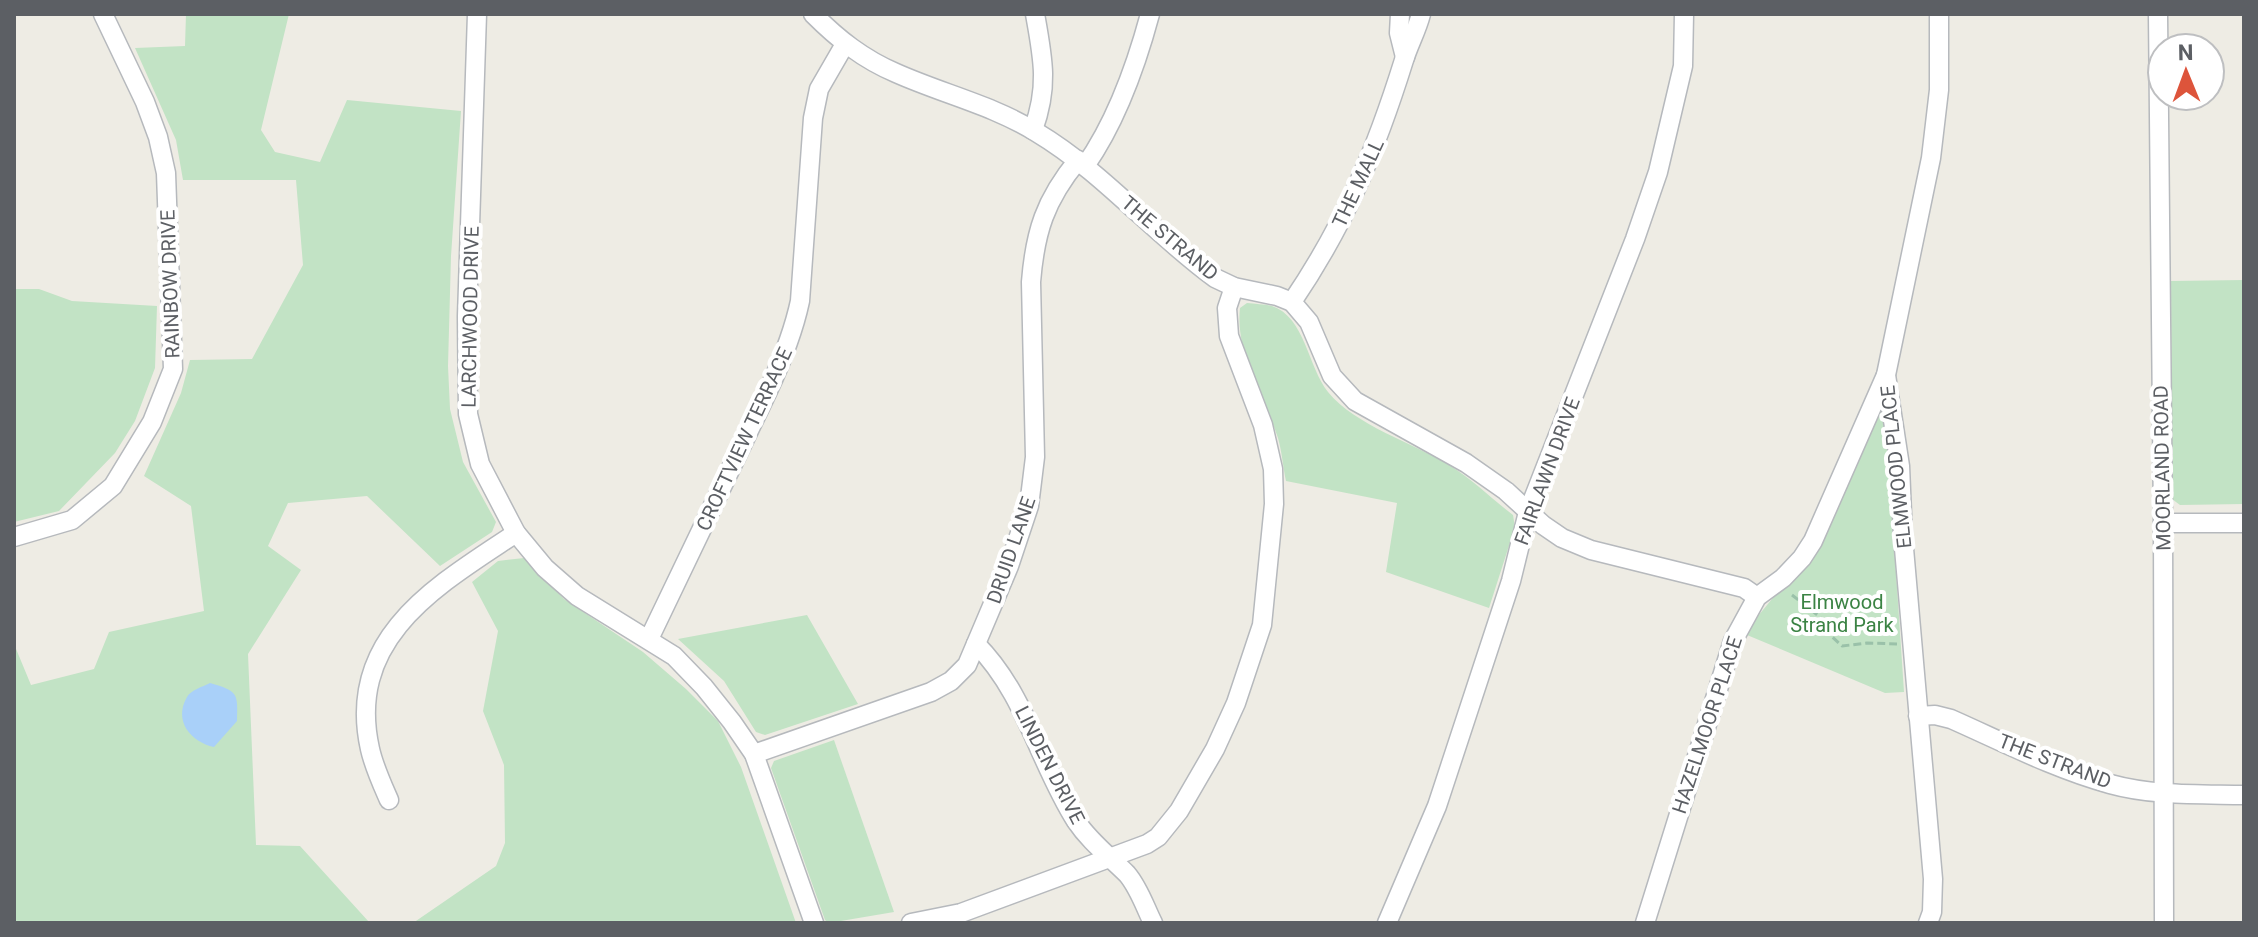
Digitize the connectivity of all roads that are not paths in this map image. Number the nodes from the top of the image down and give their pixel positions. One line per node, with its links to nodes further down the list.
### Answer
1 (103, 14): 22 (street, RAINBOW DRIVE)
2 (477, 14): 21 (street, LARCHWOOD DRIVE)
3 (813, 14): 11 (street, THE STRAND)
4 (1035, 14): 13 (street)
5 (1150, 14): 14 (street, DRUID LANE)
6 (1400, 14): 12 (street, THE MALL)
7 (1421, 14): 12 (street, THE MALL)
8 (1684, 14): 18 (street, FAIRLAWN DRIVE)
9 (1939, 14): 17 (street, ELMWOOD PLACE)
10 (2158, 14): 19 (street, MOORLAND ROAD)
11 (845, 44): 13 (street, THE STRAND); 24 (street, CROFTVIEW TERRACE)
12 (1405, 57): 16 (street, THE MALL)
13 (1033, 130): 14 (street, THE STRAND)
14 (1081, 163): 15 (street, THE STRAND); 25 (street, DRUID LANE)
15 (1234, 287): 16 (street, THE STRAND); 31 (street)
16 (1292, 302): 18 (street)
17 (1886, 375): 23 (street, HAZELMOOR PLACE); 26 (street, ELMWOOD PLACE)
18 (1528, 512): 23 (street); 32 (street, FAIRLAWN DRIVE)
19 (2163, 523): 20 (street); 28 (street, MOORLAND ROAD)
20 (2244, 523)
21 (516, 533): 24 (street, LARCHWOOD DRIVE); 30 (street)
22 (14, 537)
23 (1757, 597): 36 (street, HAZELMOOR PLACE)
24 (649, 639): 27 (street, LARCHWOOD DRIVE)
25 (976, 644): 27 (street, DRUID LANE); 31 (street, LINDEN DRIVE)
26 (1918, 716): 28 (street, THE STRAND); 37 (street, ELMWOOD PLACE)
27 (754, 754): 33 (street, LARCHWOOD DRIVE)
28 (2162, 792): 29 (street, THE STRAND); 38 (street, MOORLAND ROAD)
29 (2244, 795)
30 (389, 800)
31 (1110, 860): 34 (street); 35 (street, LINDEN DRIVE)
32 (1392, 922)
33 (814, 923)
34 (911, 923)
35 (1153, 923)
36 (1645, 923)
37 (1928, 923)
38 (2164, 923)

